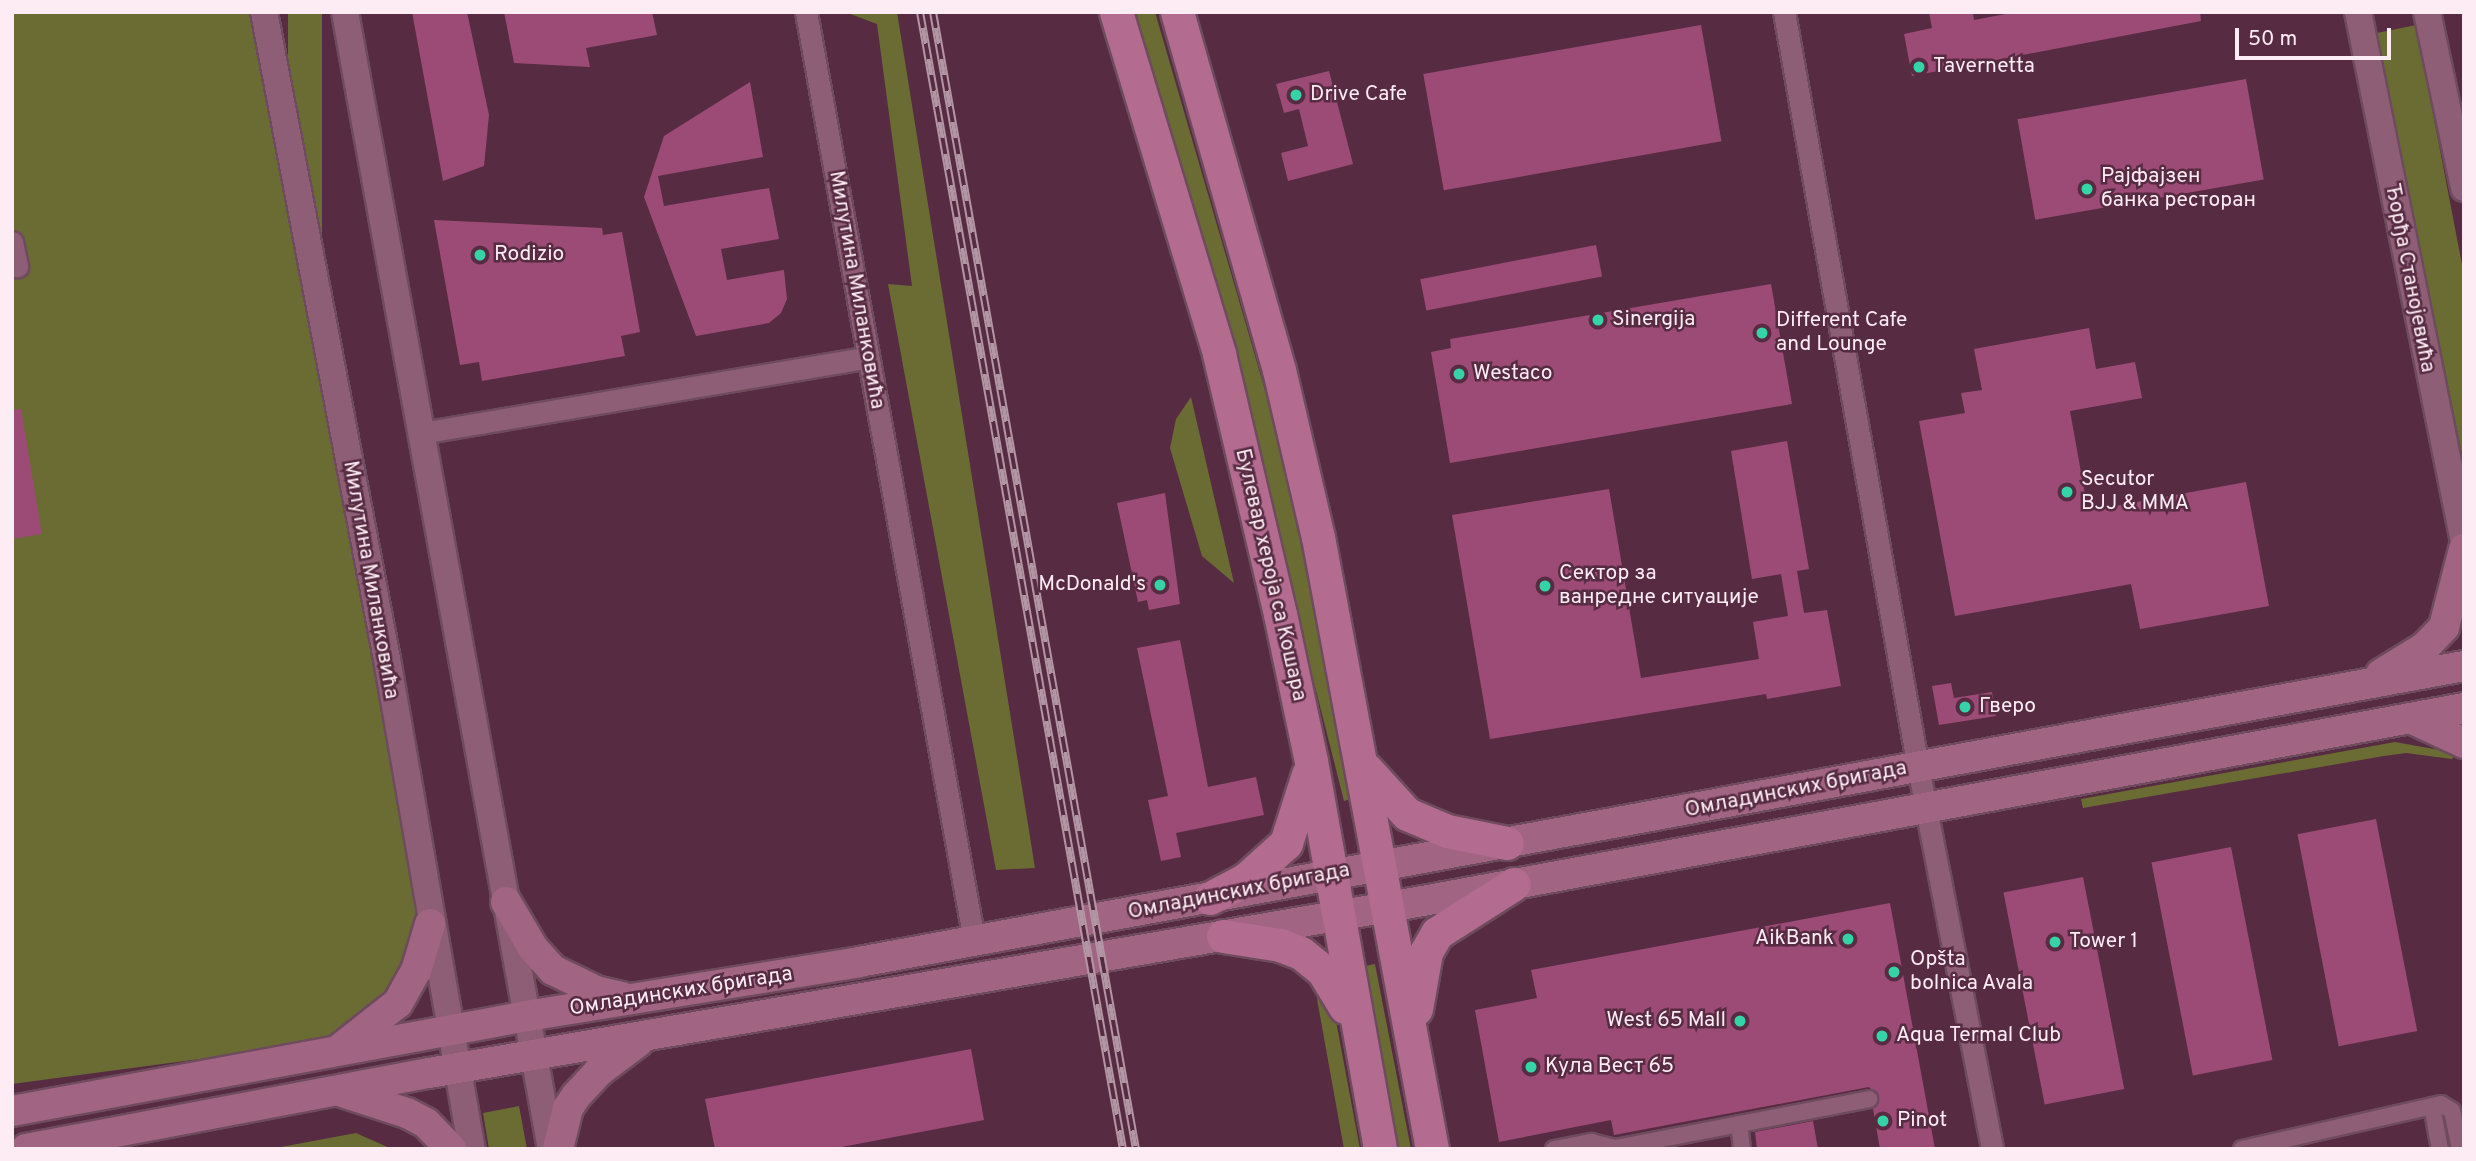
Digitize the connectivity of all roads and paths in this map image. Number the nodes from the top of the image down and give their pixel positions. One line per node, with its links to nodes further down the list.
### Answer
1 (264, 12): 33 (street, Милутина Миланковића)
2 (345, 12): 13 (street)
3 (806, 12): 12 (street, Милутина Миланковића)
4 (1116, 12): 21 (main road, Булевар хероја са Кошара)
5 (1177, 12): 22 (main road)
6 (1784, 12): 23 (street)
7 (2427, 12): 9 (street)
8 (2362, 13): 14 (street, Ђорђа Станојевића)
9 (2464, 188)
10 (12, 242): 11 (street)
11 (17, 266)
12 (868, 357): 13 (street); 35 (street, Милутина Миланковића)
13 (421, 433): 30 (street)
14 (2464, 542)
15 (2464, 550): 17 (main road)
16 (2464, 666): 17 (main road, Омладинских бригада)
17 (2354, 688): 23 (main road, Омладинских бригада)
18 (2464, 708): 19 (main road, Омладинских бригада)
19 (2410, 718): 20 (main road); 24 (main road, Омладинских бригада)
20 (2464, 743)
21 (1311, 761): 27 (main road, Булевар хероја са Кошара); 29 (main road)
22 (1364, 767): 25 (main road); 26 (main road)
23 (1918, 767): 24 (street); 25 (main road, Омладинских бригада)
24 (1927, 809): 28 (main road, Омладинских бригада); 61 (street)
25 (1507, 843): 26 (main road, Омладинских бригада)
26 (1382, 865): 27 (main road, Омладинских бригада); 31 (main road)
27 (1330, 874): 29 (main road, Омладинских бригада); 32 (main road, Булевар хероја са Кошара)
28 (1514, 884): 31 (main road, Омладинских бригада); 41 (main road)
29 (1210, 898): 35 (main road, Омладинских бригада)
30 (506, 902): 36 (main road); 37 (street)
31 (1389, 906): 32 (main road, Омладинских бригада); 41 (main road)
32 (1337, 915): 34 (main road, Омладинских бригада); 39 (main road, Булевар хероја са Кошара)
33 (430, 924): 38 (street, Милутина Миланковића); 42 (main road)
34 (1223, 936): 39 (main road); 40 (main road, Омладинских бригада)
35 (974, 940): 36 (main road, Омладинских бригада)
36 (633, 1000): 37 (main road, Омладинских бригада)
37 (527, 1016): 38 (main road, Омладинских бригада); 43 (street)
38 (451, 1030): 42 (main road, Омладинских бригада); 44 (street, Милутина Миланковића)
39 (1359, 1035): 57 (main road, Булевар хероја са Кошара)
40 (644, 1038): 43 (main road, Омладинских бригада); 56 (main road)
41 (1412, 1039): 58 (main road)
42 (332, 1054): 48 (main road, Омладинских бригада)
43 (534, 1056): 44 (main road, Омладинских бригада); 55 (street)
44 (459, 1069): 45 (main road, Омладинских бригада); 54 (street, Милутина Миланковића)
45 (338, 1091): 52 (main road, Омладинских бригада); 53 (main road)
46 (1869, 1099): 49 (street)
47 (2432, 1106): 50 (street); 64 (street); 65 (street)
48 (12, 1111)
49 (1739, 1124): 51 (street); 60 (street)
50 (2325, 1131): 62 (street); 63 (street)
51 (1615, 1148): 59 (street)
52 (26, 1149)
53 (450, 1149)
54 (472, 1149)
55 (551, 1149)
56 (558, 1149)
57 (1380, 1149)
58 (1432, 1149)
59 (1554, 1149)
60 (1742, 1149)
61 (1992, 1149)
62 (2242, 1149)
63 (2329, 1149)
64 (2440, 1149)
65 (2460, 1149)

